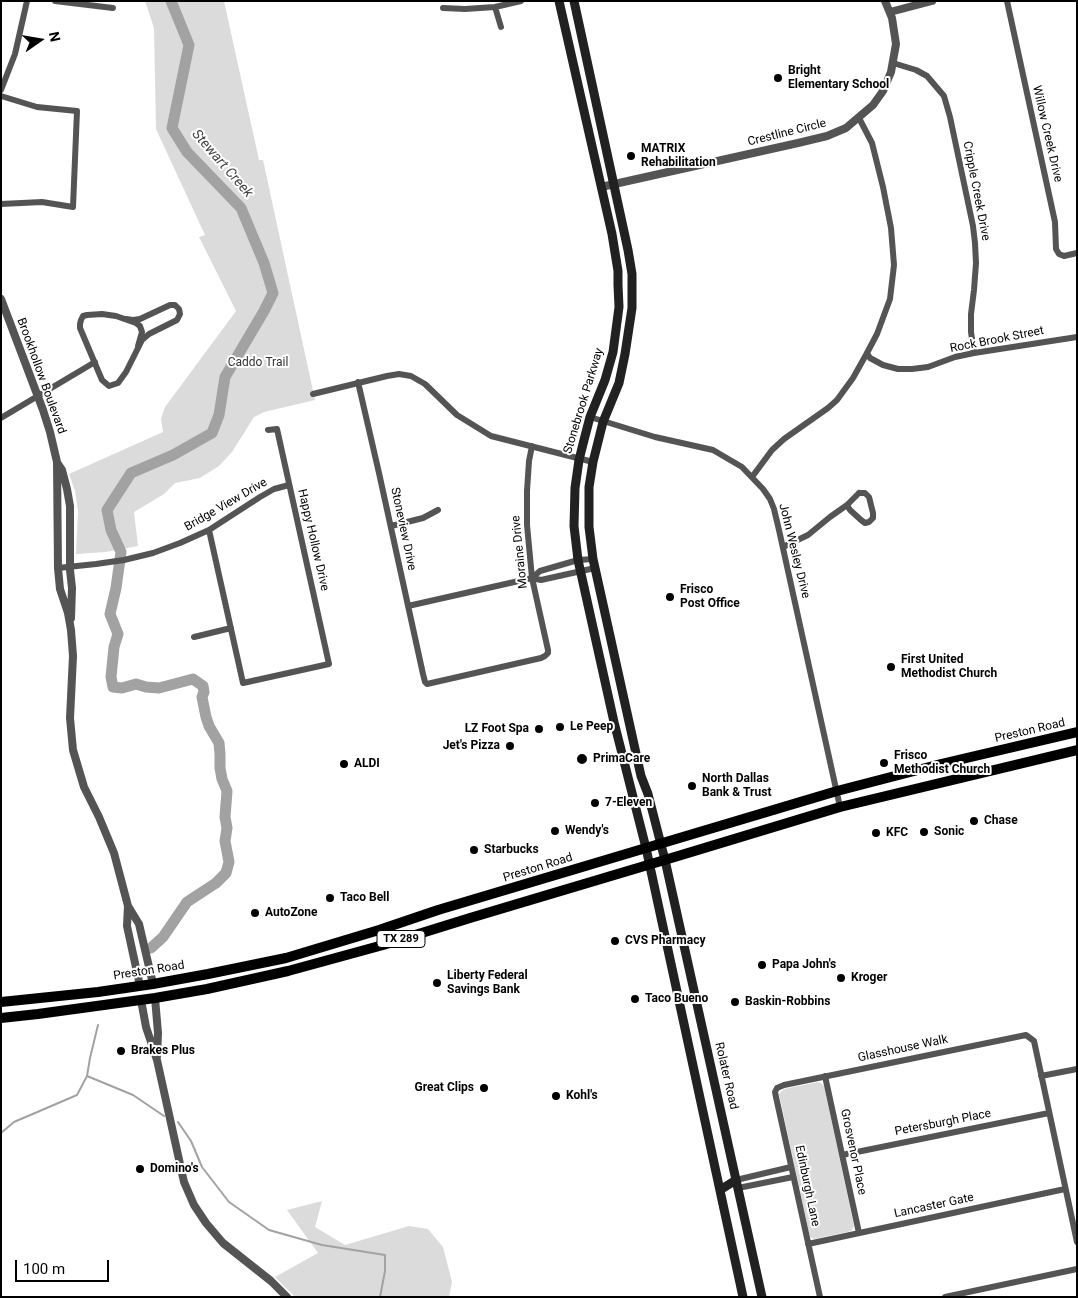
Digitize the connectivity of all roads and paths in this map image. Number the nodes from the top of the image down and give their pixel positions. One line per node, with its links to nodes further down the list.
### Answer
1 (27, 1): 15 (street)
2 (55, 1): 10 (street)
3 (521, 1): 9 (street)
4 (559, 1): 19 (main road, Stonebrook Parkway)
5 (574, 1): 18 (main road, Stonebrook Parkway)
6 (885, 1): 12 (street, Crestline Circle)
7 (932, 1): 12 (street)
8 (1007, 1): 21 (street, Willow Creek Drive)
9 (495, 7): 11 (street); 13 (street)
10 (112, 8)
11 (443, 8)
12 (890, 12): 14 (street, Crestline Circle)
13 (501, 27)
14 (893, 63): 17 (street, Crestline Circle); 31 (street, Cripple Creek Drive)
15 (1, 90)
16 (1, 96): 20 (street)
17 (859, 118): 18 (street, Crestline Circle); 30 (street)
18 (614, 184): 19 (street, Crestline Circle); 24 (main road, Stonebrook Parkway)
19 (601, 187): 23 (main road, Stonebrook Parkway)
20 (1, 204)
21 (1077, 253)
22 (1, 301): 35 (street, Brookhollow Boulevard)
23 (619, 307): 24 (main road); 25 (main road, Stonebrook Parkway)
24 (632, 308): 26 (main road, Stonebrook Parkway)
25 (618, 317): 26 (main road); 36 (main road, Stonebrook Parkway)
26 (631, 318): 38 (main road, Stonebrook Parkway)
27 (126, 319): 29 (street); 29 (street); 32 (street)
28 (1077, 336): 31 (street, Rock Brook Street)
29 (138, 346): 32 (street)
30 (868, 353): 31 (street, Rock Brook Street); 44 (street)
31 (974, 353)
32 (95, 362): 35 (street)
33 (358, 382): 34 (street); 40 (street); 48 (street, Stoneview Drive)
34 (313, 394)
35 (38, 396): 37 (street); 42 (street, Brookhollow Boulevard)
36 (590, 417): 38 (street, John Wesley Drive); 41 (main road, Stonebrook Parkway)
37 (1, 418)
38 (603, 422): 43 (main road, Stonebrook Parkway); 44 (street, John Wesley Drive)
39 (268, 430): 45 (street, Happy Hollow Drive)
40 (532, 446): 41 (street); 56 (street, Moraine Drive)
41 (579, 460): 43 (street); 51 (main road, Stonebrook Parkway)
42 (57, 462): 53 (street, Brookhollow Boulevard); 54 (street, Brookhollow Boulevard)
43 (593, 462): 52 (main road, Stonebrook Parkway)
44 (752, 477): 50 (street, John Wesley Drive)
45 (289, 485): 49 (street, Bridge View Drive); 59 (street, Happy Hollow Drive)
46 (847, 505): 46 (street); 50 (street)
47 (438, 510): 48 (street)
48 (391, 526): 57 (street, Stoneview Drive)
49 (209, 530): 53 (street, Bridge View Drive); 59 (street)
50 (783, 547): 68 (street, John Wesley Drive)
51 (578, 560): 52 (street); 55 (main road, Stonebrook Parkway); 56 (street)
52 (594, 564): 55 (street); 61 (main road, Stonebrook Parkway)
53 (70, 567): 54 (street, Bridge View Drive); 58 (street, Brookhollow Boulevard)
54 (58, 568): 58 (street, Brookhollow Boulevard)
55 (579, 571): 56 (street); 62 (main road, Stonebrook Parkway)
56 (532, 578): 57 (street); 63 (street, Moraine Drive)
57 (408, 606): 63 (street, Stoneview Drive)
58 (71, 628): 75 (street, Brookhollow Boulevard)
59 (231, 628): 60 (street)
60 (194, 637)
61 (615, 656): 62 (main road); 64 (main road, Stonebrook Parkway)
62 (601, 659): 65 (main road, Stonebrook Parkway)
63 (424, 682)
64 (629, 720): 65 (main road); 70 (main road, Stonebrook Parkway)
65 (614, 722): 71 (main road, Stonebrook Parkway)
66 (1077, 732): 68 (main road, Preston Road / TX 289)
67 (1077, 750): 69 (main road, TX 289)
68 (837, 791): 69 (street, John Wesley Drive); 70 (main road, Preston Road / TX 289)
69 (840, 807): 72 (main road, TX 289)
70 (661, 843): 71 (main road, Preston Road / TX 289); 72 (main road, Stonebrook Parkway)
71 (646, 848): 73 (main road, Stonebrook Parkway); 74 (main road, Preston Road / TX 289)
72 (665, 860): 73 (main road, TX 289); 79 (main road, Rolater Road)
73 (650, 865): 76 (main road, TX 289); 80 (main road)
74 (506, 890): 76 (main road); 77 (main road, Preston Road / TX 289)
75 (128, 906): 81 (street, Brookhollow Boulevard); 82 (street, Brookhollow Boulevard)
76 (510, 906): 78 (main road, TX 289)
77 (322, 947): 78 (main road); 81 (main road, Preston Road / TX 289)
78 (326, 961): 83 (main road, TX 289)
79 (689, 966): 80 (main road); 87 (main road, Rolater Road)
80 (672, 971): 88 (main road)
81 (153, 984): 82 (main road, Preston Road / TX 289); 83 (main road)
82 (140, 986): 84 (main road); 85 (main road, Preston Road / TX 289)
83 (155, 998): 84 (main road, TX 289); 89 (street)
84 (141, 1000): 86 (main road, TX 289); 89 (street)
85 (1, 1002)
86 (1, 1018)
87 (707, 1048): 88 (main road); 98 (main road, Rolater Road)
88 (690, 1051): 100 (main road)
89 (157, 1060): 105 (street)
90 (1077, 1069): 92 (street)
91 (825, 1076): 92 (street, Glasshouse Walk); 93 (street, Glasshouse Walk); 95 (street, Grosvenor Place)
92 (1041, 1076): 94 (street)
93 (784, 1085): 96 (street, Edinburgh Lane)
94 (1049, 1113): 95 (street, Petersburgh Place); 99 (street)
95 (842, 1155): 101 (street, Grosvenor Place)
96 (791, 1166): 97 (street, Edinburgh Lane); 98 (street)
97 (793, 1176): 98 (street); 103 (street, Edinburgh Lane)
98 (737, 1184): 100 (main road); 107 (main road, Rolater Road)
99 (1066, 1189): 101 (street, Lancaster Gate); 102 (street)
100 (720, 1190): 106 (main road)
101 (859, 1233): 103 (street, Lancaster Gate)
102 (1077, 1242)
103 (808, 1244): 108 (street, Edinburgh Lane)
104 (1077, 1269): 109 (street)
105 (287, 1297)
106 (743, 1297)
107 (762, 1297)
108 (820, 1297)
109 (945, 1297)

